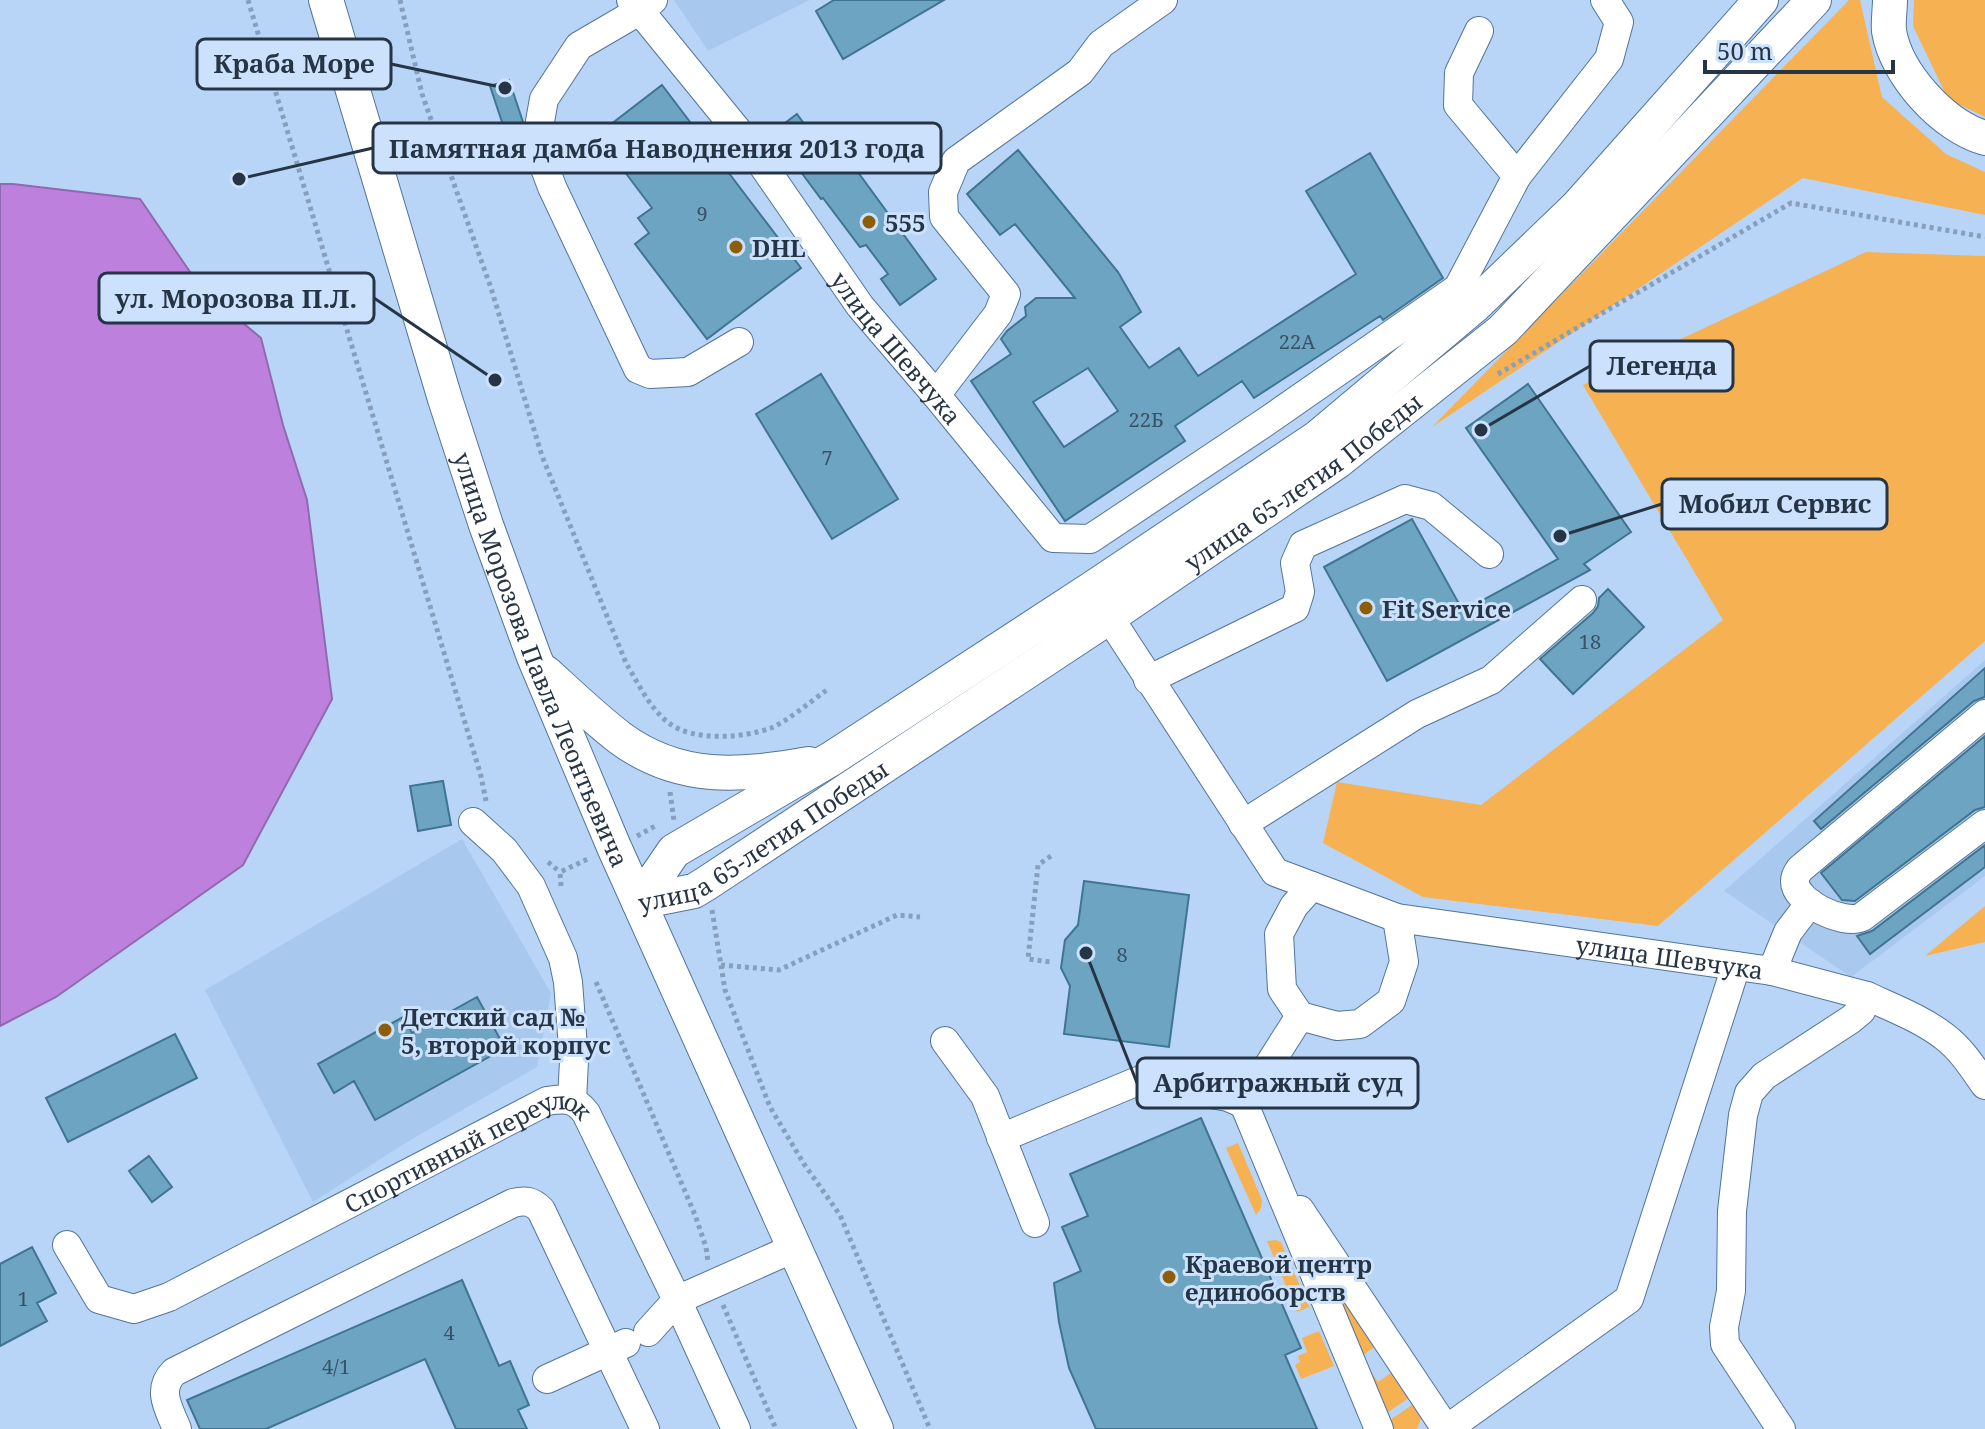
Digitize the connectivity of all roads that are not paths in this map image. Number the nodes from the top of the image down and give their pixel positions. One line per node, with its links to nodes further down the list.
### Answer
1 (326, 0): 16 (main road, улица Морозова Павла Леонтьевича)
2 (1163, 0): 12 (street)
3 (1605, 0): 10 (street)
4 (1761, 0): 19 (main road, улица 65-летия Победы)
5 (1814, 0): 15 (main road, улица 65-летия Победы)
6 (1890, 0): 9 (main road)
7 (641, 4): 11 (street); 12 (street, улица Шевчука)
8 (1479, 31): 10 (street)
9 (1985, 138)
10 (1517, 176): 12 (street, улица Шевчука)
11 (739, 342)
12 (936, 395)
13 (1489, 554): 17 (street)
14 (1582, 600): 21 (street)
15 (1109, 617): 17 (street, улица Шевчука); 24 (main road, улица 65-летия Победы)
16 (539, 668): 19 (main road); 24 (main road, улица Морозова Павла Леонтьевича)
17 (1148, 680): 21 (street, улица Шевчука)
18 (1985, 714): 25 (street)
19 (831, 759): 24 (main road, улица 65-летия Победы)
20 (481, 817): 33 (street)
21 (1243, 824): 23 (street, улица Шевчука)
22 (1985, 824): 25 (street)
23 (1312, 886): 26 (street, улица Шевчука); 30 (street)
24 (639, 902): 39 (main road, улица Морозова Павла Леонтьевича)
25 (1810, 903): 28 (street)
26 (1397, 918): 27 (street, улица Шевчука); 30 (street)
27 (1736, 966): 28 (street, улица Шевчука); 48 (street)
28 (1772, 971): 29 (street, улица Шевчука)
29 (1867, 996): 32 (street, улица Шевчука); 49 (street)
30 (1300, 1016): 34 (street)
31 (945, 1041): 35 (street)
32 (1985, 1085)
33 (572, 1100): 38 (street, Спортивный переулок); 40 (street, Спортивный переулок)
34 (1244, 1104): 35 (street); 36 (street)
35 (1001, 1138): 37 (street)
36 (1274, 1178): 47 (street); 48 (street)
37 (1035, 1223)
38 (67, 1245)
39 (794, 1248): 40 (street); 46 (main road, улица Морозова Павла Леонтьевича)
40 (677, 1300): 41 (street); 45 (street, Спортивный переулок)
41 (627, 1342): 42 (street); 43 (street); 44 (street)
42 (547, 1379)
43 (177, 1429)
44 (645, 1429)
45 (736, 1429)
46 (876, 1429)
47 (1379, 1429)
48 (1446, 1429)
49 (1781, 1429)

